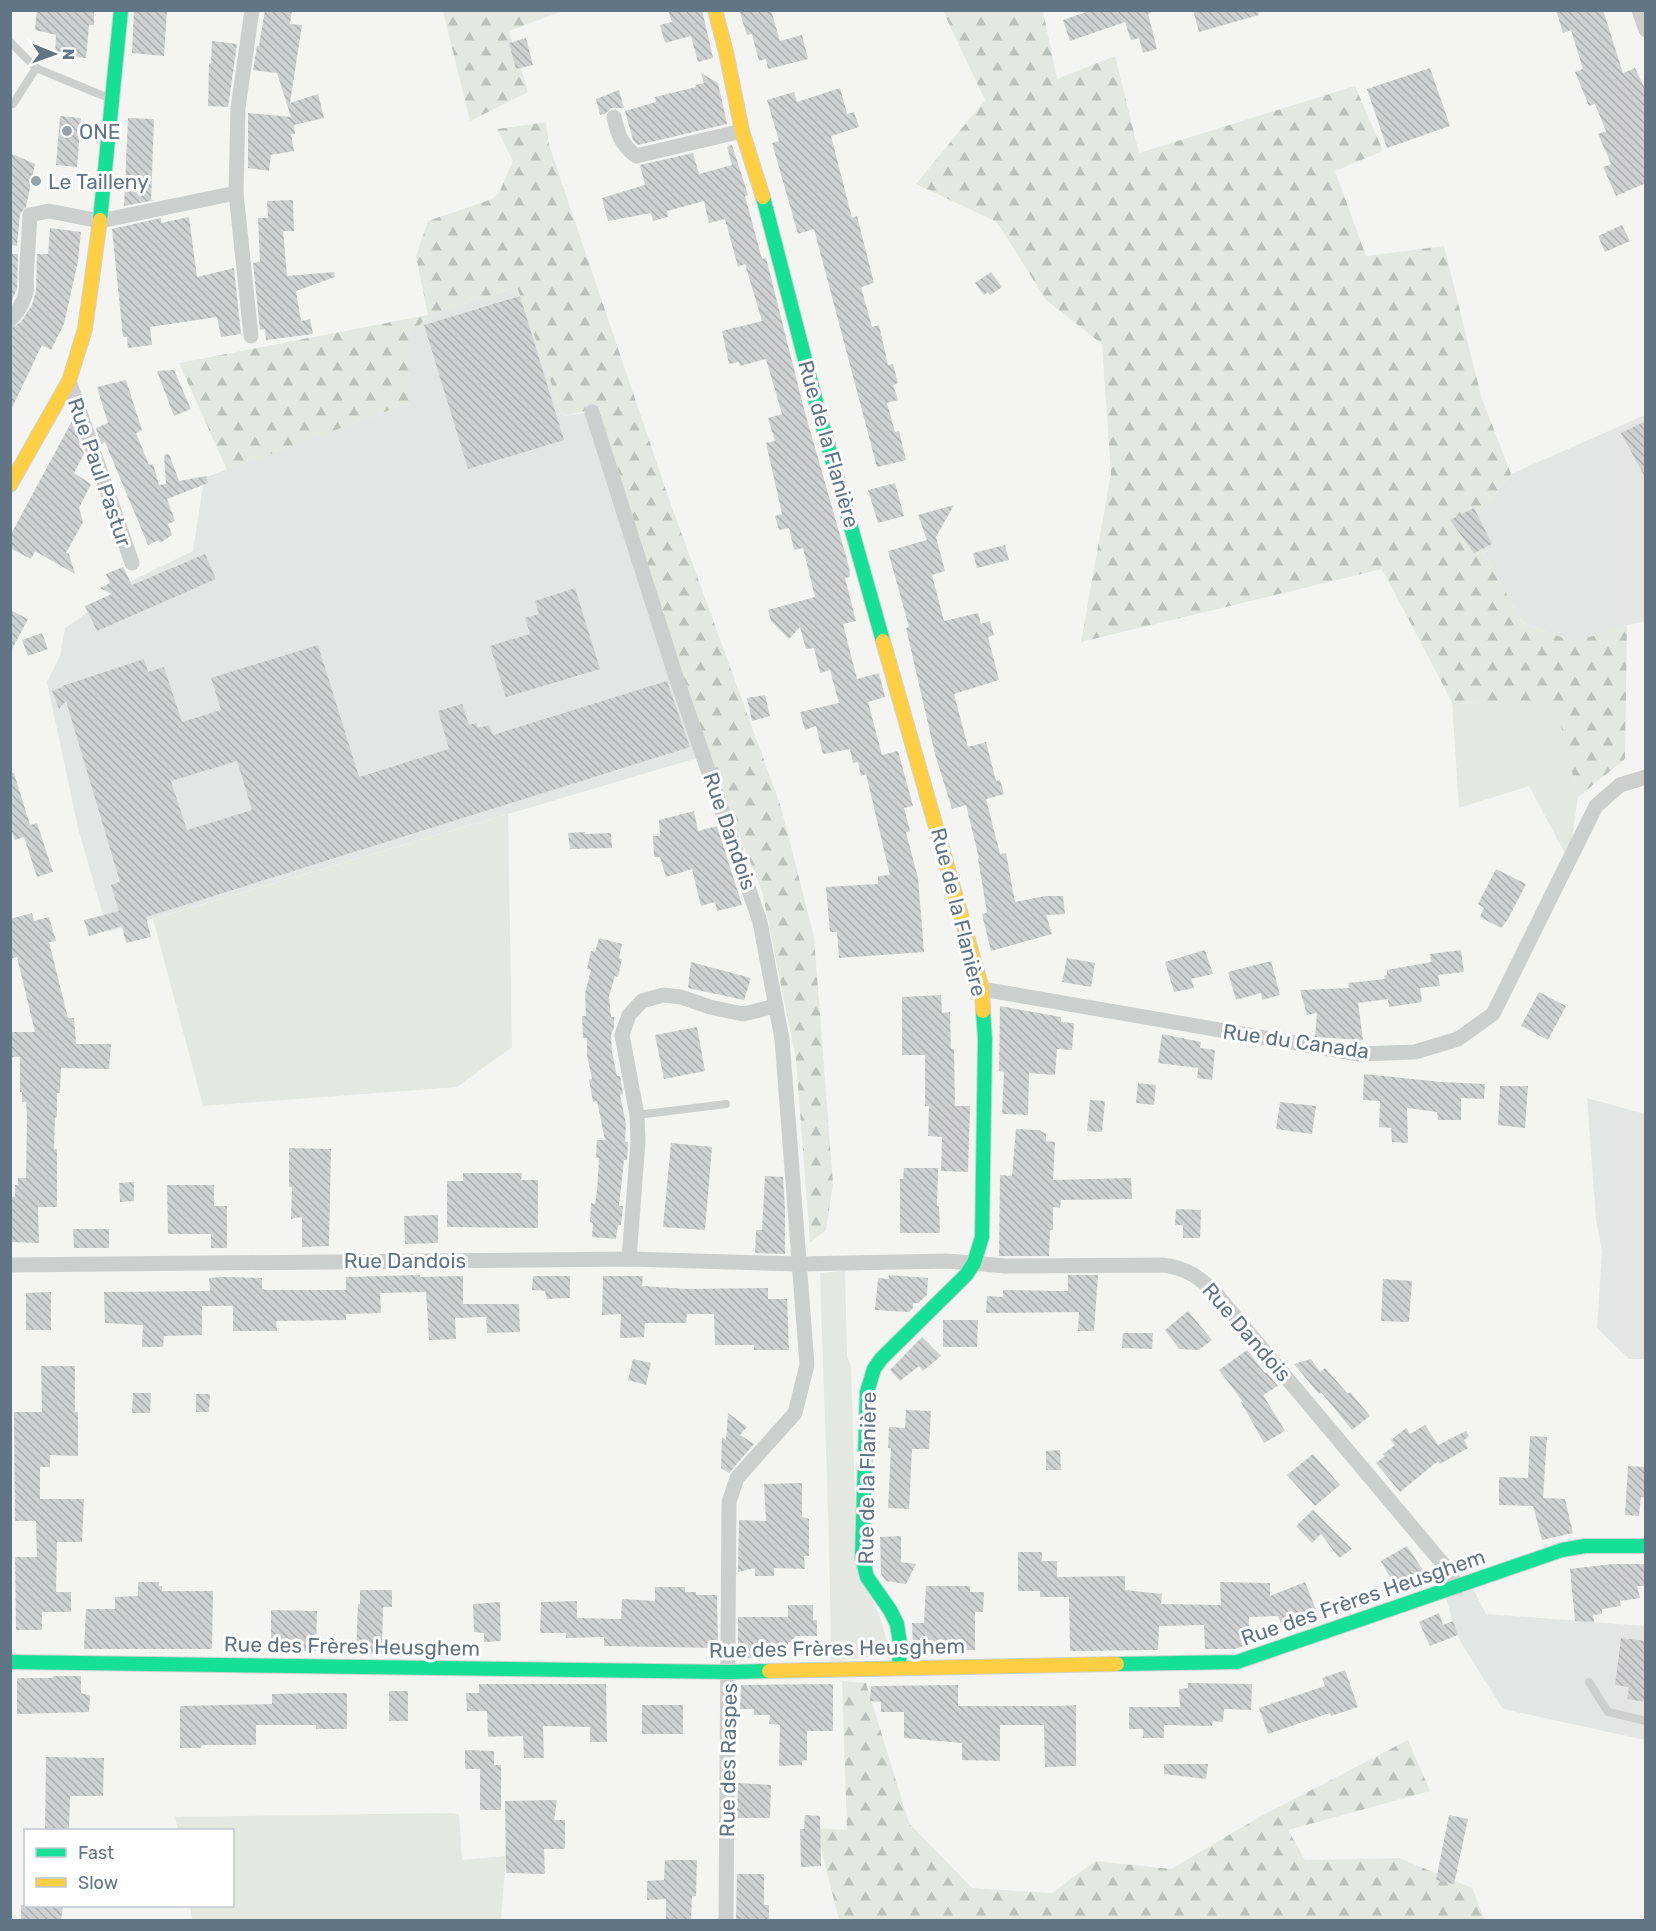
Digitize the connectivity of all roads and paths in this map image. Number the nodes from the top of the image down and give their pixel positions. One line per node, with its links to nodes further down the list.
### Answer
1 (121, 10): 8 (street, Rue Paul Pastur)
2 (252, 10): 12 (street)
3 (715, 10): 11 (street, Rue de la Flanière)
4 (1639, 10): 5 (street)
5 (1646, 30)
6 (10, 42): 7 (lane)
7 (36, 68): 8 (lane); 9 (lane)
8 (112, 99): 13 (street, Rue Paul Pastur)
9 (13, 104)
10 (614, 117): 11 (street)
11 (742, 131): 23 (street, Rue de la Flanière)
12 (236, 193): 13 (street); 17 (street)
13 (100, 221): 15 (street); 18 (street, Rue Paul Pastur)
14 (10, 273): 15 (street)
15 (26, 280): 16 (street)
16 (10, 320)
17 (251, 336)
18 (69, 381): 20 (street, Rue Paul Pastur); 21 (street, Rue Paul Pastur)
19 (592, 412): 24 (street, Rue Dandois)
20 (10, 485)
21 (132, 563)
22 (1646, 777): 23 (street, Rue du Canada)
23 (982, 989): 28 (street, Rue de la Flanière)
24 (776, 1006): 26 (street); 30 (street, Rue Dandois)
25 (726, 1104): 26 (lane)
26 (637, 1115): 27 (street)
27 (629, 1259): 29 (street, Rue Dandois); 30 (street, Rue Dandois)
28 (974, 1263): 30 (street, Rue Dandois); 32 (street, Rue Dandois); 34 (street, Rue de la Flanière)
29 (10, 1264)
30 (800, 1264): 35 (street, Rue des Raspes)
31 (1646, 1546): 32 (street, Rue des Frères Heusghem)
32 (1458, 1587): 34 (street, Rue des Frères Heusghem)
33 (10, 1662): 35 (street, Rue des Frères Heusghem)
34 (899, 1667): 35 (street, Rue des Frères Heusghem)
35 (729, 1672): 38 (street, Rue des Raspes)
36 (1589, 1682): 37 (lane)
37 (1646, 1721)
38 (726, 1920)

